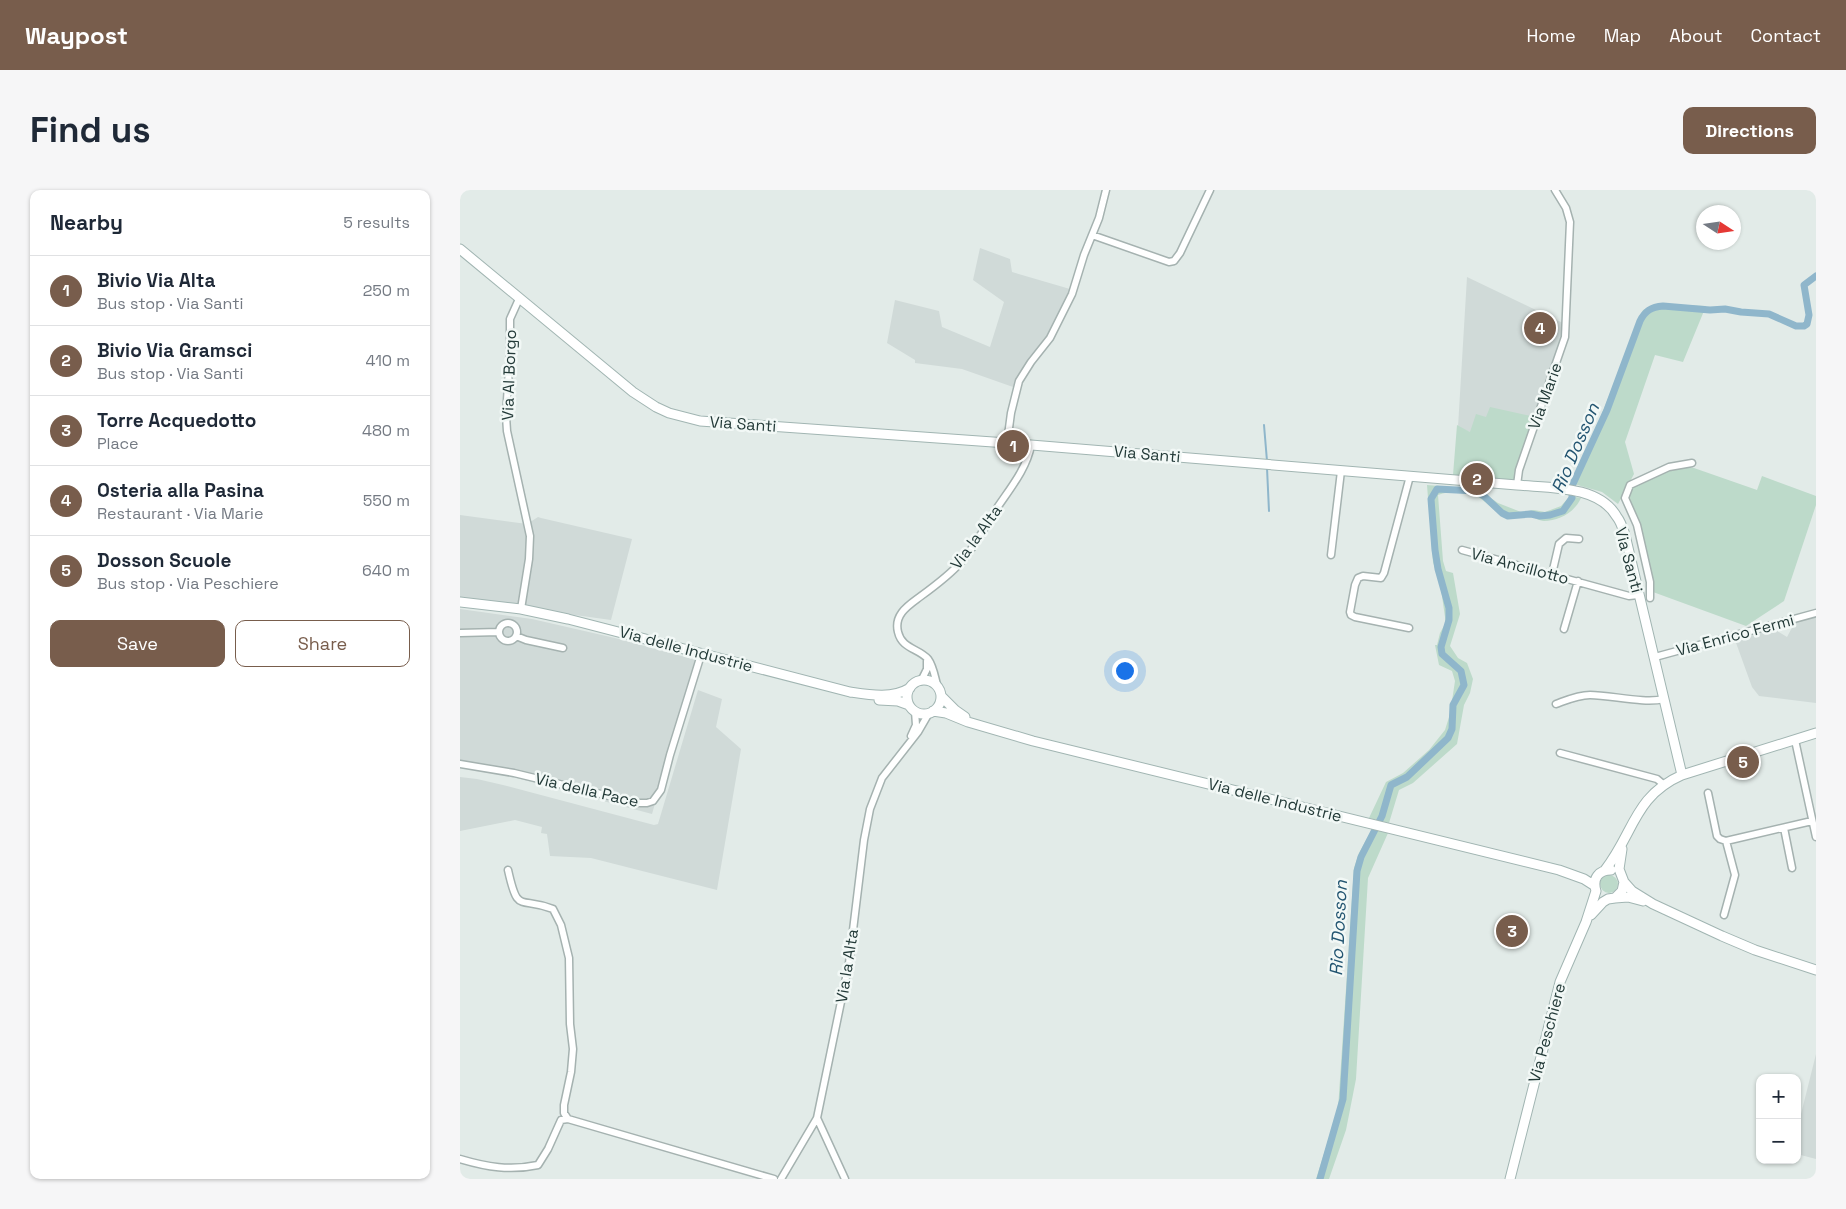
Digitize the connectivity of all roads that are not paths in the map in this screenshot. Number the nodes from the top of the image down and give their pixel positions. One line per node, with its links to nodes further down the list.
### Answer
1 (1106, 190): 4 (street)
2 (1210, 190): 4 (street)
3 (1555, 190): 12 (street, Via Marie)
4 (1092, 235): 7 (street)
5 (460, 249): 6 (street, Via Santi)
6 (519, 299): 7 (street, Via Santi); 22 (street, Via Al Borgo)
7 (1007, 443): 8 (street, Via Santi)
8 (1031, 445): 10 (street, Via Santi); 32 (street, Via la Alta)
9 (1692, 463): 19 (street)
10 (1341, 470): 11 (street, Via Santi); 15 (street)
11 (1410, 476): 12 (street, Via Santi); 24 (street)
12 (1517, 485): 18 (street, Via Santi)
13 (1580, 539): 16 (street)
14 (1462, 550): 16 (street, Via Ancillotto)
15 (1331, 555)
16 (1552, 574): 17 (street, Via Ancillotto)
17 (1578, 581): 18 (street, Via Ancillotto); 25 (street, Via Ancillotto)
18 (1638, 595): 30 (street, Via Santi)
19 (1650, 598)
20 (460, 602): 22 (street, Via delle Industrie)
21 (460, 607): 31 (street, Via delle Industrie)
22 (521, 609): 34 (street, Via delle Industrie)
23 (1816, 613): 30 (street, Via Enrico Fermi)
24 (1409, 628)
25 (1564, 629)
26 (499, 632): 27 (street); 28 (street); 28 (street)
27 (460, 633)
28 (516, 636): 29 (street)
29 (563, 648)
30 (1655, 657): 36 (street, Via Santi)
31 (700, 658): 38 (street, Via delle Industrie); 45 (street, Via della Pace)
32 (926, 658): 33 (street); 35 (street)
33 (921, 680): 34 (street); 35 (street)
34 (910, 688): 38 (street)
35 (939, 692): 39 (street); 40 (street, Via delle Industrie)
36 (1664, 699): 37 (street); 46 (street, Via Santi)
37 (1556, 704)
38 (912, 708): 39 (street); 44 (street)
39 (931, 712): 40 (street, Via delle Industrie); 44 (street)
40 (992, 730): 56 (street, Via delle Industrie)
41 (1816, 733): 42 (street)
42 (1795, 740): 46 (street); 49 (street)
43 (1560, 753): 47 (street)
44 (900, 754): 65 (street, Via la Alta)
45 (460, 764)
46 (1682, 775): 47 (street)
47 (1664, 784): 51 (street)
48 (1708, 792): 53 (street)
49 (1812, 821): 50 (street); 52 (street)
50 (1784, 828): 53 (street); 54 (street)
51 (1628, 833): 57 (street); 58 (street)
52 (1816, 837)
53 (1726, 841): 62 (street)
54 (1792, 868)
55 (508, 870): 66 (street)
56 (1559, 870): 57 (street, Via delle Industrie); 59 (street, Via delle Industrie)
57 (1602, 872): 58 (street); 59 (street)
58 (1622, 878): 60 (street); 61 (street)
59 (1596, 889): 60 (street); 63 (street, Via Peschiere)
60 (1612, 898): 61 (street); 63 (street)
61 (1653, 904): 64 (street)
62 (1724, 915)
63 (1586, 922): 71 (street, Via Peschiere)
64 (1816, 970)
65 (817, 1118): 69 (street, Via la Alta); 70 (street)
66 (568, 1119): 67 (street); 68 (street)
67 (460, 1159)
68 (774, 1179)
69 (781, 1179)
70 (844, 1179)
71 (1510, 1179)

